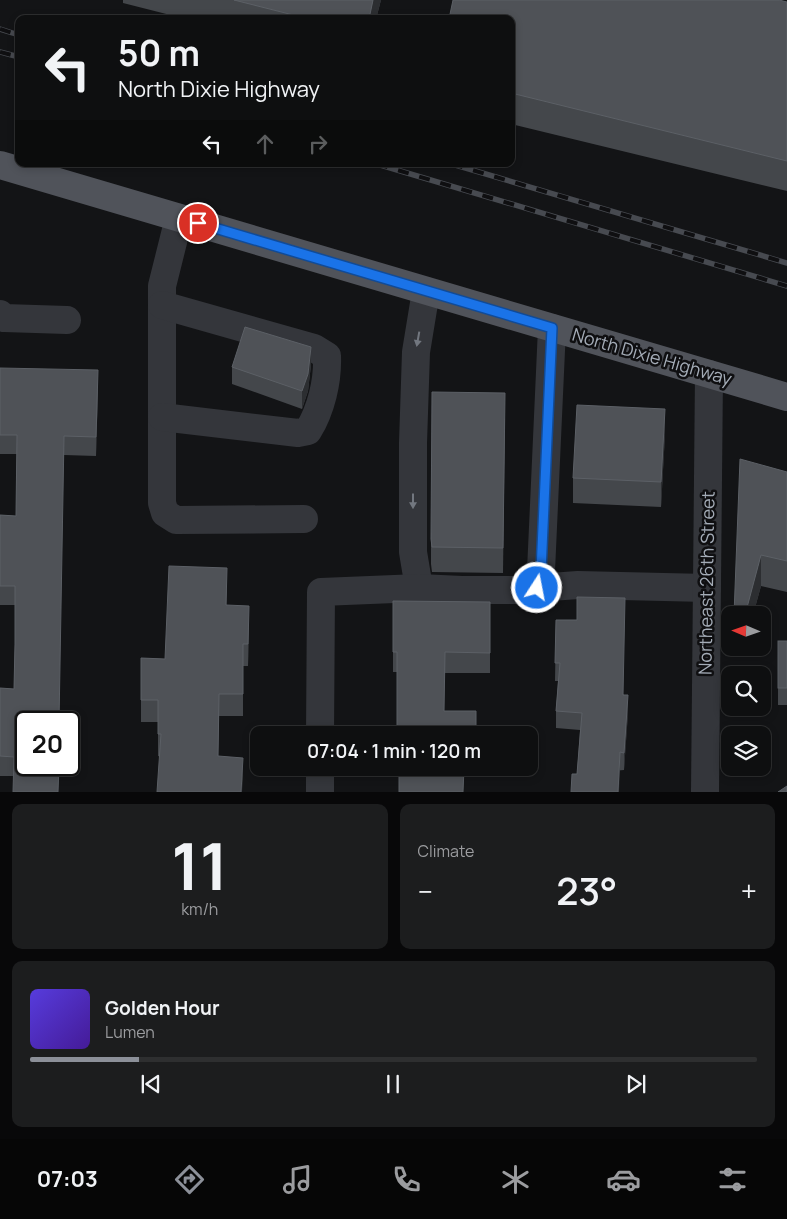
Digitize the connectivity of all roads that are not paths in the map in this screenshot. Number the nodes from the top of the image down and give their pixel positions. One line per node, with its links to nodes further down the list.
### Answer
1 (0, 165): 2 (main road, North Dixie Highway)
2 (179, 218): 3 (main road, North Dixie Highway); 4 (street)
3 (426, 291): 7 (main road, North Dixie Highway); 12 (street, one-way to 12)
4 (162, 305): 10 (street); 10 (street)
5 (0, 314): 6 (street)
6 (67, 320)
7 (552, 328): 8 (main road, North Dixie Highway); 13 (street)
8 (709, 374): 9 (main road, North Dixie Highway); 14 (street, Northeast 26th Street)
9 (787, 397)
10 (162, 417): 11 (street)
11 (304, 519)
12 (419, 588): 13 (street); 15 (street)
13 (537, 588): 14 (street)
14 (707, 588): 18 (street, Northeast 26th Street)
15 (320, 726)
16 (320, 776): 17 (street)
17 (320, 792)
18 (705, 792)

